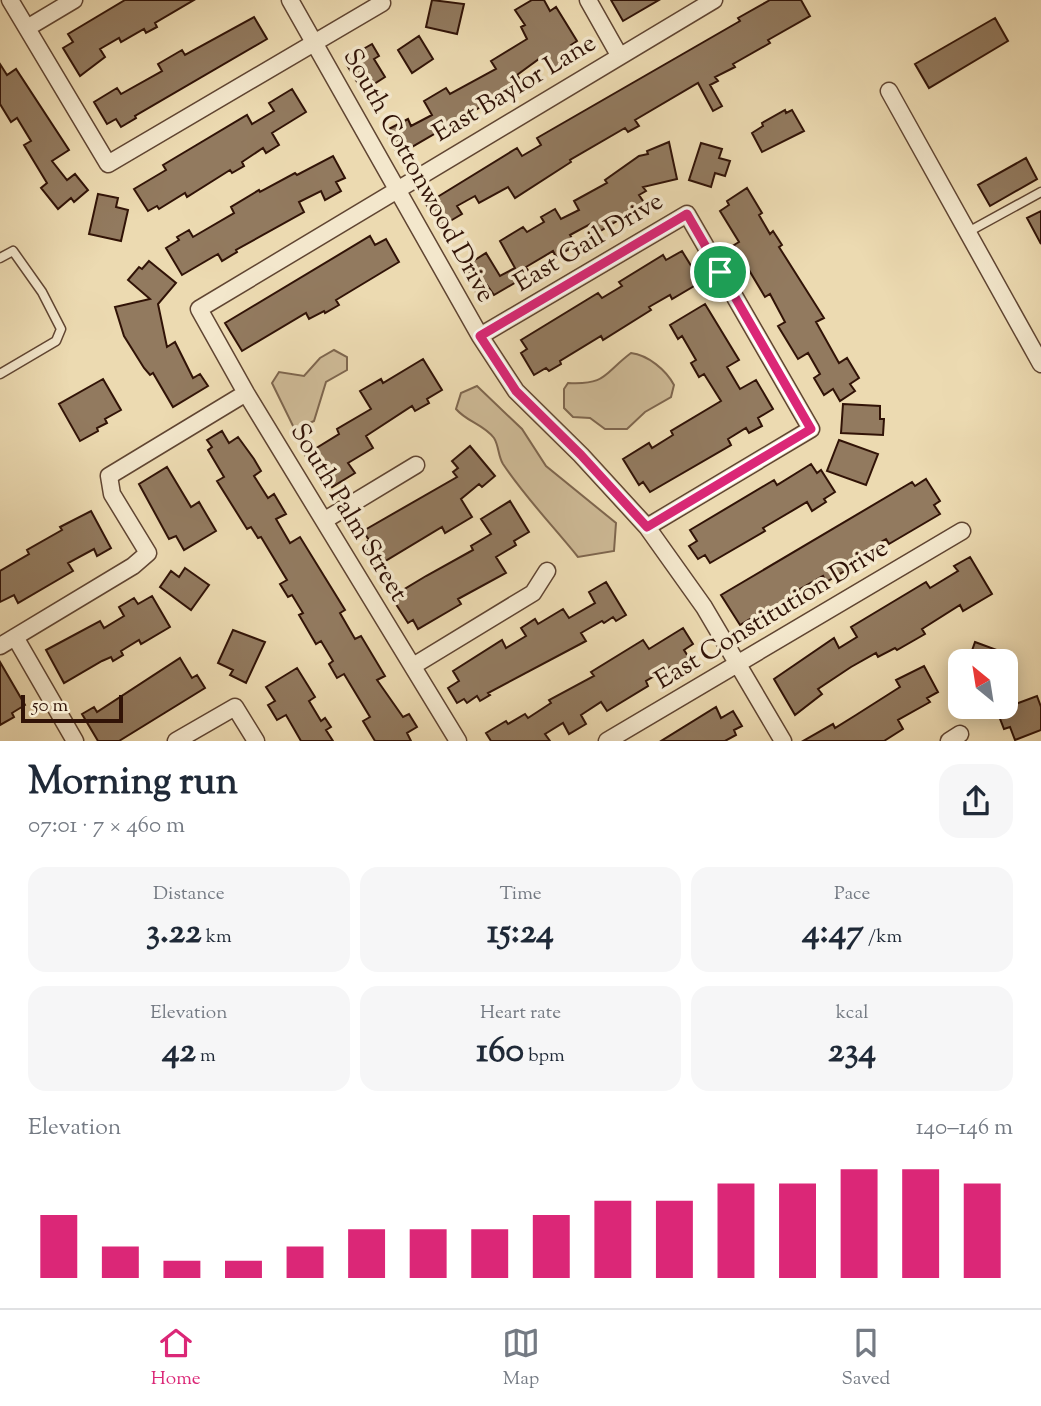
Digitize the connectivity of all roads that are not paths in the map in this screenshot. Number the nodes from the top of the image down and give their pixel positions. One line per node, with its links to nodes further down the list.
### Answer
1 (10, 0): 7 (street)
2 (74, 0): 7 (street)
3 (290, 0): 8 (street, South Cottonwood Drive)
4 (588, 0): 9 (street)
5 (714, 0): 9 (street, East Baylor Lane)
6 (382, 3): 8 (street)
7 (27, 28): 8 (street)
8 (315, 43): 11 (street, South Cottonwood Drive)
9 (619, 55): 11 (street, East Baylor Lane)
10 (889, 91): 13 (street)
11 (396, 190): 15 (street, East Baylor Lane); 16 (street, South Cottonwood Drive)
12 (1041, 192): 13 (lane)
13 (968, 232): 17 (street)
14 (0, 258): 18 (lane)
15 (200, 309): 19 (street, South Palm Street)
16 (480, 336): 22 (street, South Cottonwood Drive); 22 (street, East Gail Drive)
17 (1041, 364)
18 (0, 374)
19 (246, 393): 21 (street, South Palm Street); 25 (street)
20 (416, 465): 21 (street)
21 (325, 520): 28 (street, South Palm Street)
22 (647, 527): 27 (street, South Cottonwood Drive)
23 (962, 531): 27 (street, East Constitution Drive)
24 (547, 570): 28 (street)
25 (15, 637): 26 (street); 29 (street)
26 (0, 646)
27 (739, 663): 33 (street, East Constitution Drive); 34 (street, South Cottonwood Drive)
28 (413, 666): 32 (street, South Palm Street)
29 (75, 741)
30 (176, 741): 31 (street)
31 (257, 741)
32 (458, 741)
33 (607, 741)
34 (783, 741)

